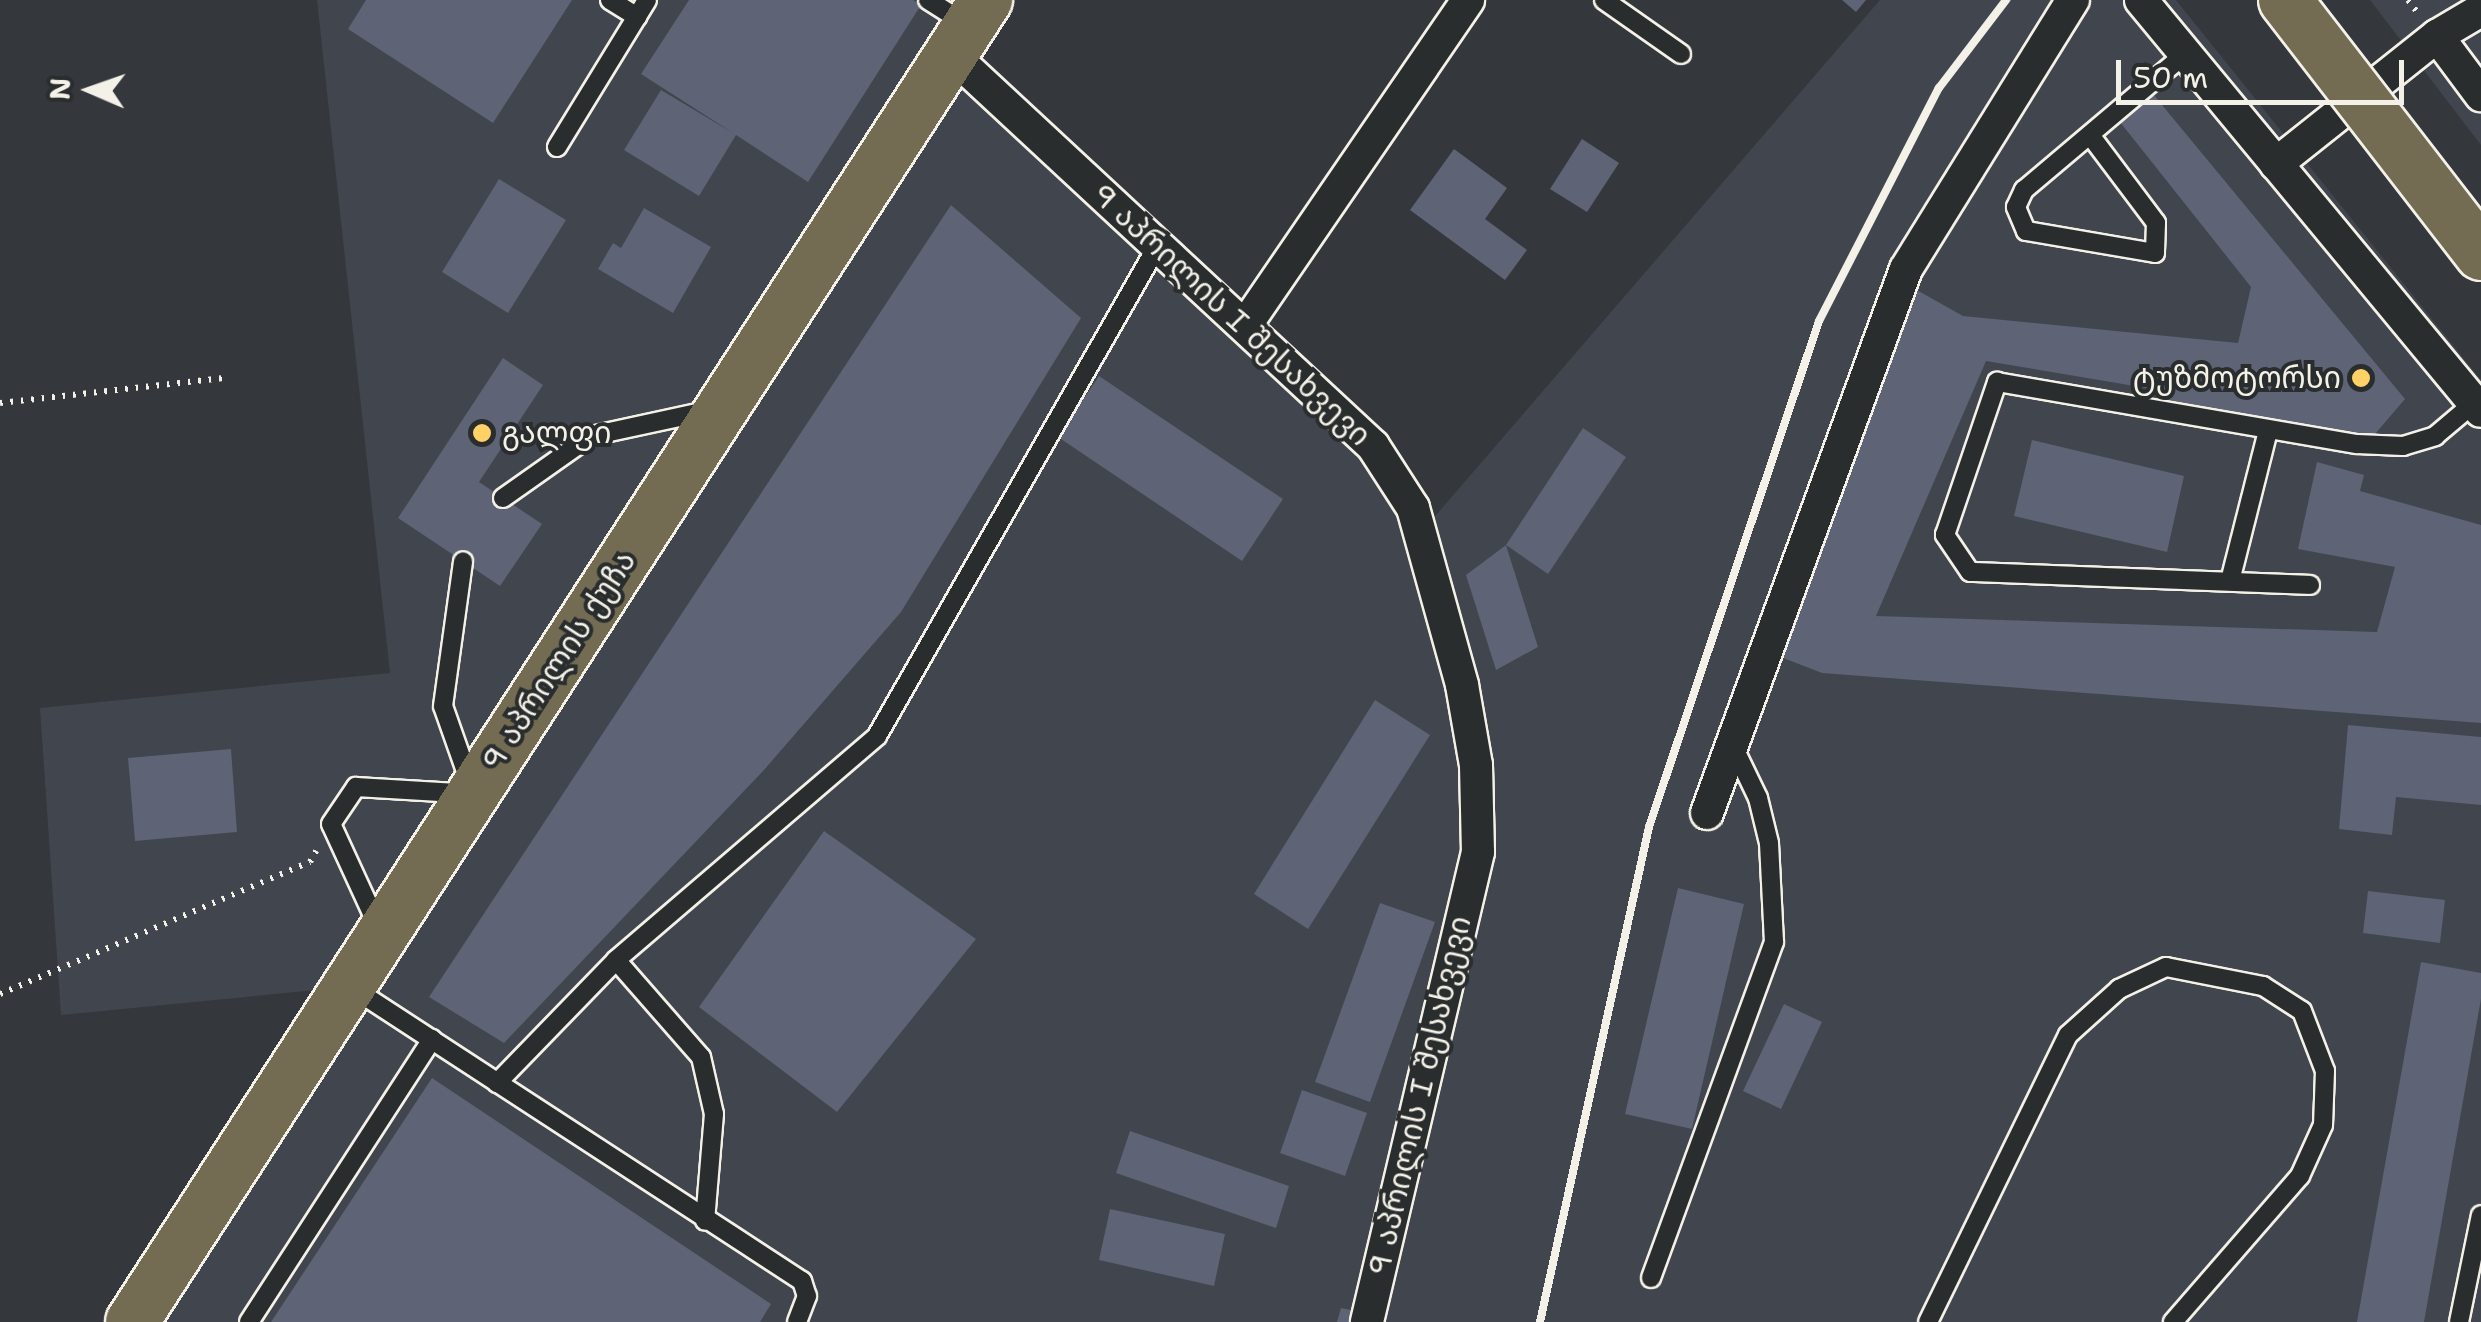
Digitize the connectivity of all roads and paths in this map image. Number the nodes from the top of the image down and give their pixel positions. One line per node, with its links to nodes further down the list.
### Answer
1 (610, 0): 9 (lane)
2 (648, 0): 9 (lane)
3 (1468, 0): 20 (street)
4 (1604, 0): 12 (lane)
5 (2073, 0): 30 (street)
6 (2140, 0): 13 (street)
7 (2285, 0): 19 (main road, bridge)
8 (2481, 10): 11 (street)
9 (637, 17): 16 (lane)
10 (959, 20): 18 (street, 9 აპრილის I შესახვევი); 24 (main road, 9 აპრილის ქუჩა)
11 (2436, 36): 14 (street); 17 (street)
12 (1681, 54)
13 (2185, 54): 15 (lane); 17 (street)
14 (2481, 96)
15 (2090, 135): 15 (lane)
16 (557, 147)
17 (2276, 164): 23 (street)
18 (1158, 245): 20 (street, 9 აპრილის I შესახვევი); 35 (lane)
19 (2481, 254)
20 (1245, 326): 46 (street, 9 აპრილის I შესახვევი)
21 (224, 378): 22 (path)
22 (0, 403)
23 (2478, 407): 25 (lane)
24 (722, 408): 26 (lane); 31 (main road, 9 აპრილის ქუჩა)
25 (2268, 430): 28 (lane); 28 (lane)
26 (503, 498)
27 (463, 561): 31 (lane)
28 (2230, 581): 29 (lane)
29 (2310, 585)
30 (1732, 744): 32 (street); 42 (lane)
31 (474, 794): 33 (lane); 34 (main road, 9 აპრილის ქუჩა)
32 (1707, 813)
33 (331, 824): 34 (lane); 37 (path)
34 (382, 934): 36 (main road, 9 აპრილის ქუჩა)
35 (616, 960): 39 (lane); 41 (lane)
36 (349, 986): 38 (lane); 43 (main road, 9 აპრილის ქუჩა)
37 (0, 994)
38 (432, 1039): 39 (lane); 44 (lane)
39 (497, 1082): 41 (lane)
40 (2481, 1215): 49 (lane)
41 (705, 1220): 45 (lane)
42 (1651, 1278)
43 (132, 1322)
44 (249, 1322)
45 (797, 1322)
46 (1367, 1322)
47 (1928, 1322): 48 (lane)
48 (2173, 1322)
49 (2458, 1322)

